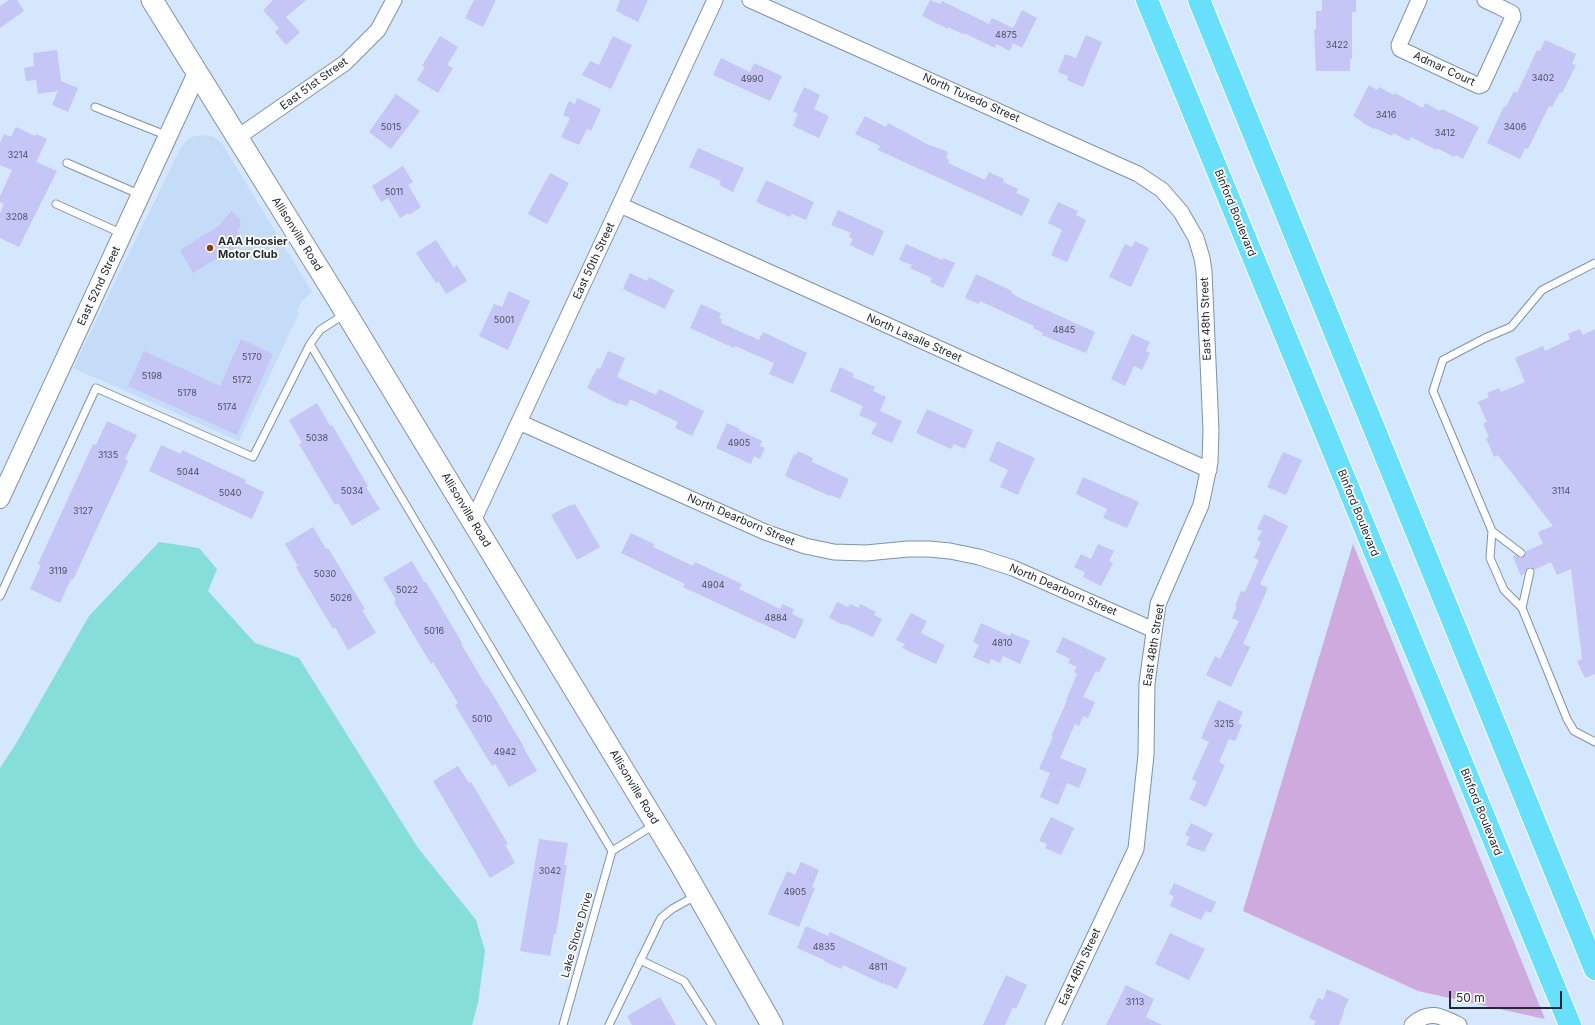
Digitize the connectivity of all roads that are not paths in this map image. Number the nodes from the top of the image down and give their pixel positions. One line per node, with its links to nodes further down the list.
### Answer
1 (152, 0): 9 (main road, Allisonville Road)
2 (394, 0): 12 (street, East 51st Street)
3 (715, 0): 16 (street, East 50th Street)
4 (750, 0): 17 (street, North Tuxedo Street)
5 (1147, 0): 45 (main road, Binford Boulevard)
6 (1199, 0): 37 (main road)
7 (1419, 0): 8 (street, Admar Court)
8 (1485, 0)
9 (197, 73): 11 (street, East 52nd Street); 12 (main road, Allisonville Road)
10 (95, 107): 11 (lane)
11 (168, 136): 14 (street, East 52nd Street)
12 (238, 137): 20 (main road, Allisonville Road)
13 (67, 163): 14 (lane)
14 (141, 195): 18 (street, East 52nd Street)
15 (56, 204): 18 (lane)
16 (620, 205): 22 (street, East 50th Street); 23 (street, North Lasalle Street)
17 (1181, 212): 23 (street, East 48th Street)
18 (123, 234): 24 (street, East 52nd Street)
19 (1595, 263): 26 (lane)
20 (346, 313): 21 (lane); 25 (main road, Allisonville Road)
21 (310, 344): 29 (lane); 34 (lane)
22 (519, 422): 25 (street, East 50th Street); 31 (street, North Dearborn Street)
23 (1209, 470): 31 (street, East 48th Street)
24 (0, 499)
25 (473, 521): 33 (main road, Allisonville Road)
26 (1492, 531): 27 (lane); 30 (lane)
27 (1521, 553)
28 (1530, 572): 30 (lane)
29 (0, 596)
30 (1522, 608): 32 (lane)
31 (1154, 630): 42 (street, East 48th Street)
32 (1595, 742)
33 (656, 824): 34 (lane); 35 (main road, Allisonville Road)
34 (612, 851): 38 (lane, Lake Shore Drive)
35 (698, 894): 36 (lane); 41 (main road, Allisonville Road)
36 (640, 960): 39 (lane); 40 (lane)
37 (1595, 969)
38 (564, 1025)
39 (609, 1025)
40 (712, 1025)
41 (772, 1025)
42 (1053, 1025)
43 (1412, 1025): 44 (street)
44 (1459, 1025)
45 (1570, 1025)

